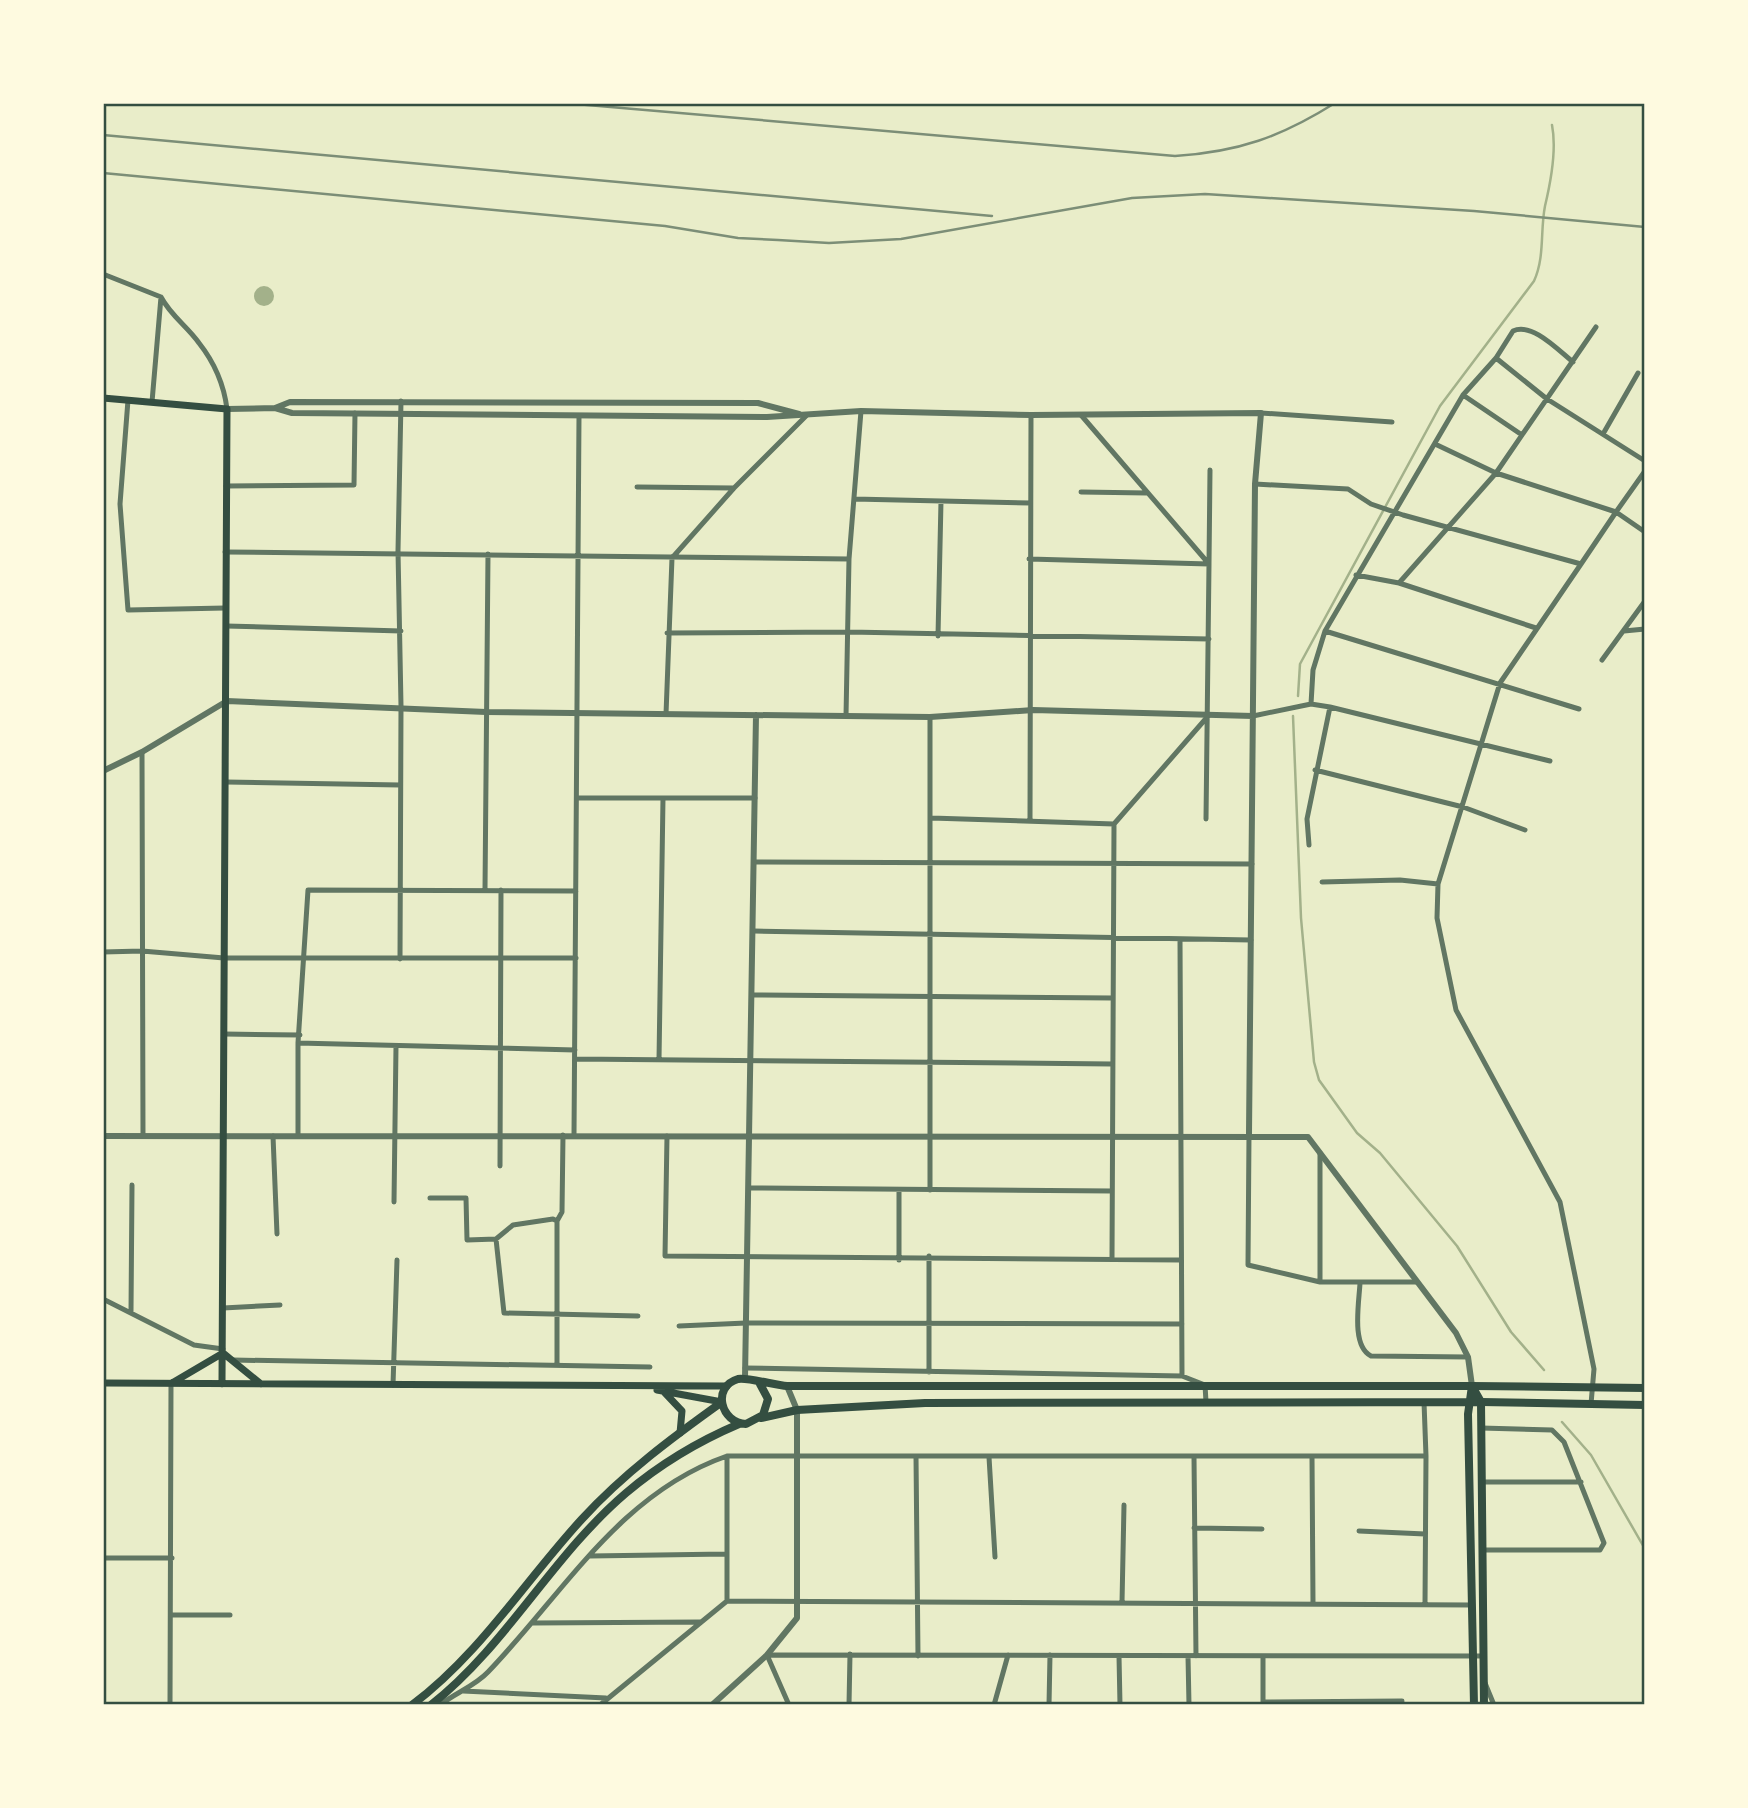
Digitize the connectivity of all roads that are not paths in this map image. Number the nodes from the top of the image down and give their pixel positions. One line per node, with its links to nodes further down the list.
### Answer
1 (103, 274): 2 (street)
2 (161, 297): 12 (street); 13 (street)
3 (1596, 327): 5 (street)
4 (1496, 358): 5 (street); 7 (street); 9 (street)
5 (1573, 362): 9 (street)
6 (1638, 373): 24 (street)
7 (1463, 396): 25 (street); 26 (street)
8 (103, 398): 10 (main road)
9 (1547, 399): 24 (street); 25 (street)
10 (128, 400): 12 (main road); 55 (street)
11 (401, 401): 14 (street); 17 (street); 22 (street)
12 (152, 402): 13 (main road)
13 (227, 408): 14 (street); 32 (main road)
14 (275, 408): 16 (street)
15 (861, 411): 19 (street); 22 (street); 37 (street)
16 (355, 413): 17 (street); 32 (street)
17 (402, 413): 21 (street); 43 (street)
18 (1261, 413): 20 (street); 23 (street); 31 (street)
19 (1031, 415): 20 (street); 39 (street)
20 (1081, 415): 36 (street)
21 (579, 416): 22 (street); 46 (street)
22 (806, 416): 34 (street)
23 (1392, 422)
24 (1603, 434): 27 (street)
25 (1522, 435): 30 (street)
26 (1435, 444): 30 (street); 52 (street)
27 (1645, 461)
28 (1210, 470): 50 (street)
29 (1645, 471): 40 (street)
30 (1496, 473): 40 (street); 41 (street)
31 (1255, 484): 41 (street); 81 (street)
32 (226, 486): 44 (main road)
33 (637, 487): 34 (street)
34 (734, 488): 47 (street)
35 (1081, 492): 36 (street)
36 (1147, 493): 50 (street)
37 (854, 499): 38 (street); 48 (street)
38 (941, 500): 39 (street); 64 (street)
39 (1030, 503): 49 (street)
40 (1616, 512): 42 (street); 51 (street)
41 (1448, 530): 51 (street); 53 (street)
42 (1645, 532)
43 (398, 551): 44 (street); 45 (street); 59 (street)
44 (225, 552): 55 (main road)
45 (488, 554): 46 (street); 75 (street)
46 (578, 556): 47 (street); 76 (street)
47 (672, 558): 48 (street); 63 (street)
48 (849, 559): 62 (street)
49 (1029, 559): 50 (street); 65 (street)
50 (1209, 564): 66 (street)
51 (1581, 564): 57 (street)
52 (1356, 575): 53 (street); 60 (street)
53 (1399, 583): 57 (street)
54 (1645, 601): 61 (street)
55 (225, 608): 56 (main road)
56 (226, 626): 59 (street); 69 (main road)
57 (1536, 628): 68 (street)
58 (1645, 628): 61 (street)
59 (401, 631): 71 (street)
60 (1325, 631): 68 (street); 70 (street)
61 (1622, 631): 67 (street)
62 (849, 632): 63 (street); 64 (street); 80 (street)
63 (667, 633): 77 (street)
64 (938, 636): 65 (street)
65 (1029, 637): 66 (street); 74 (street)
66 (1209, 639): 79 (street)
67 (1602, 660)
68 (1500, 684): 73 (street); 83 (street)
69 (227, 701): 71 (street); 84 (street); 88 (main road)
70 (1311, 704): 72 (street); 81 (street)
71 (401, 706): 75 (street); 89 (street)
72 (1329, 708): 83 (street); 86 (street)
73 (1579, 709)
74 (1033, 710): 79 (street); 82 (street); 95 (street)
75 (486, 712): 76 (street); 107 (street)
76 (578, 713): 77 (street); 90 (street)
77 (666, 714): 78 (street)
78 (757, 715): 80 (street); 92 (street)
79 (1209, 715): 81 (street); 96 (street); 97 (street)
80 (846, 716): 82 (street)
81 (1253, 716): 103 (street)
82 (930, 717): 94 (street)
83 (1481, 743): 85 (street); 93 (street)
84 (142, 752): 87 (street); 115 (street)
85 (1550, 761)
86 (1315, 770): 93 (street); 99 (street)
87 (103, 771)
88 (226, 782): 89 (street); 117 (main road)
89 (400, 785): 106 (street)
90 (577, 798): 91 (street); 109 (street)
91 (663, 798): 92 (street); 132 (street)
92 (755, 798): 100 (street)
93 (1463, 807): 98 (street); 105 (street)
94 (931, 818): 95 (street); 101 (street)
95 (1030, 819): 97 (street)
96 (1206, 819)
97 (1114, 824): 102 (street)
98 (1525, 830)
99 (1309, 845)
100 (754, 862): 101 (street); 110 (street)
101 (930, 862): 102 (street); 111 (street)
102 (1114, 863): 103 (street); 112 (street)
103 (1252, 864): 114 (street)
104 (1322, 882): 105 (street)
105 (1438, 884): 203 (street)
106 (402, 890): 107 (street); 118 (street); 121 (street)
107 (485, 890): 108 (street)
108 (501, 890): 109 (street); 119 (street)
109 (576, 891): 120 (street)
110 (754, 931): 111 (street); 122 (street)
111 (930, 932): 112 (street); 123 (street)
112 (1114, 937): 113 (street); 124 (street)
113 (1180, 939): 114 (street); 141 (street)
114 (1251, 940): 142 (street)
115 (142, 951): 116 (street); 117 (street); 144 (street)
116 (103, 952)
117 (224, 958): 118 (street); 125 (main road)
118 (304, 958): 121 (street); 126 (street)
119 (501, 958): 120 (street); 121 (street); 129 (street)
120 (576, 958): 130 (street)
121 (400, 959)
122 (753, 995): 123 (street); 133 (street)
123 (931, 996): 124 (street); 134 (street)
124 (1113, 998): 135 (street)
125 (224, 1034): 126 (street); 145 (main road)
126 (300, 1035): 127 (street)
127 (298, 1044): 128 (street); 147 (street)
128 (396, 1046): 129 (street); 148 (street)
129 (500, 1048): 130 (street); 138 (street)
130 (575, 1050): 131 (street)
131 (575, 1059): 132 (street); 149 (street)
132 (659, 1060): 133 (street)
133 (752, 1060): 134 (street); 140 (street)
134 (931, 1064): 135 (street); 136 (street)
135 (1112, 1064): 137 (street)
136 (931, 1134): 137 (street); 140 (street); 156 (street)
137 (1111, 1134): 141 (street); 157 (street)
138 (499, 1135): 139 (street); 148 (street); 152 (street)
139 (563, 1135): 149 (street); 160 (street)
140 (751, 1135): 150 (street); 154 (street)
141 (1179, 1135): 142 (street); 168 (street)
142 (1249, 1135): 151 (street); 169 (street)
143 (103, 1136): 144 (street)
144 (143, 1136): 145 (street)
145 (223, 1136): 146 (street); 174 (main road)
146 (273, 1136): 147 (street); 161 (street)
147 (299, 1136): 148 (street)
148 (394, 1136): 159 (street)
149 (574, 1136): 150 (street)
150 (667, 1136): 163 (street)
151 (1320, 1153): 169 (street); 170 (street)
152 (500, 1166)
153 (132, 1185): 175 (street)
154 (749, 1188): 155 (street); 163 (street)
155 (899, 1190): 156 (street); 167 (street)
156 (930, 1190): 157 (street)
157 (1112, 1191): 165 (street)
158 (430, 1198): 162 (street)
159 (394, 1202)
160 (557, 1221): 162 (street); 176 (street)
161 (277, 1234)
162 (496, 1239): 176 (street)
163 (747, 1256): 167 (street); 179 (street)
164 (929, 1256): 165 (street); 167 (street); 178 (street)
165 (1112, 1259): 168 (street)
166 (397, 1260): 185 (street)
167 (899, 1260)
168 (1180, 1260): 180 (street)
169 (1320, 1282): 171 (street)
170 (1416, 1282): 171 (street); 183 (street)
171 (1360, 1283): 183 (street)
172 (103, 1299): 175 (street)
173 (280, 1305): 174 (street)
174 (222, 1308): 182 (main road)
175 (131, 1312): 182 (street)
176 (557, 1313): 177 (street); 186 (street)
177 (638, 1316)
178 (929, 1322): 179 (street); 180 (street); 189 (street)
179 (746, 1323): 181 (street); 188 (street)
180 (1182, 1324): 190 (street)
181 (679, 1326)
182 (223, 1351): 184 (main road); 193 (main road); 194 (main road)
183 (1468, 1357): 201 (street)
184 (231, 1360): 185 (street); 195 (main road)
185 (393, 1363): 186 (street); 197 (street)
186 (557, 1365): 187 (street)
187 (650, 1367)
188 (745, 1368): 189 (street); 191 (street)
189 (929, 1372): 190 (street)
190 (1182, 1376): 198 (street)
191 (745, 1378): 196 (main road); 199 (main road)
192 (103, 1383): 193 (main road)
193 (171, 1383): 194 (main road); 236 (street)
194 (222, 1384): 195 (main road)
195 (261, 1384): 197 (main road)
196 (760, 1384): 200 (main road); 214 (main road)
197 (393, 1385): 202 (main road)
198 (1205, 1385): 200 (main road); 201 (main road); 207 (street)
199 (727, 1386): 202 (main road); 206 (main road)
200 (787, 1386): 213 (street)
201 (1472, 1386): 203 (main road); 209 (main road); 210 (main road)
202 (639, 1387): 205 (main road)
203 (1595, 1388): 204 (main road); 211 (street)
204 (1645, 1388)
205 (661, 1391): 206 (main road); 217 (main road)
206 (722, 1402): 215 (main road); 217 (main road)
207 (1206, 1402): 208 (main road); 213 (main road)
208 (1424, 1402): 209 (main road); 220 (street)
209 (1468, 1402): 210 (main road); 245 (main road)
210 (1481, 1402): 211 (main road); 216 (main road)
211 (1591, 1404): 212 (main road)
212 (1645, 1405)
213 (797, 1410): 214 (main road); 218 (street)
214 (761, 1418): 215 (main road)
215 (739, 1424): 267 (main road)
216 (1481, 1427): 225 (main road); 226 (street)
217 (680, 1433): 266 (main road)
218 (797, 1455): 219 (street); 221 (street); 239 (street)
219 (916, 1456): 222 (street); 240 (street)
220 (1426, 1456): 224 (street); 231 (street)
221 (727, 1457): 233 (street); 234 (street)
222 (989, 1457): 223 (street); 237 (street)
223 (1194, 1457): 224 (street); 228 (street)
224 (1312, 1457): 243 (street)
225 (1481, 1482): 226 (street); 232 (main road)
226 (1581, 1482): 232 (street)
227 (1124, 1505): 241 (street)
228 (1194, 1528): 229 (street); 242 (street)
229 (1262, 1529)
230 (1359, 1531): 231 (street)
231 (1425, 1534): 244 (street)
232 (1483, 1550): 254 (main road)
233 (726, 1554): 234 (street); 238 (street)
234 (590, 1556): 249 (street)
235 (103, 1558): 236 (street)
236 (172, 1558): 246 (street)
237 (995, 1558)
238 (727, 1601): 239 (street); 248 (street)
239 (798, 1601): 240 (street); 252 (street)
240 (918, 1602): 241 (street); 255 (street)
241 (1122, 1603): 242 (street)
242 (1194, 1603): 243 (street); 258 (street)
243 (1313, 1604): 244 (street)
244 (1426, 1605): 245 (street)
245 (1472, 1605): 254 (main road)
246 (172, 1615): 247 (street); 265 (street)
247 (230, 1615)
248 (700, 1622): 249 (street); 262 (street)
249 (533, 1623): 261 (street)
250 (850, 1654): 252 (street); 255 (street); 272 (street)
251 (1050, 1654): 253 (street); 256 (street); 274 (street)
252 (766, 1655): 270 (street); 271 (street)
253 (1008, 1655): 255 (street); 273 (street)
254 (1478, 1655): 259 (street); 260 (main road); 277 (main road)
255 (918, 1656)
256 (1119, 1656): 257 (street); 275 (street)
257 (1188, 1656): 258 (street); 276 (street)
258 (1196, 1656): 259 (street)
259 (1264, 1656): 263 (street)
260 (1483, 1681): 278 (main road); 279 (street)
261 (463, 1691): 262 (street); 268 (street)
262 (606, 1698): 269 (street)
263 (1263, 1703): 264 (street)
264 (1401, 1703)
265 (170, 1705)
266 (412, 1705)
267 (430, 1705)
268 (440, 1705)
269 (600, 1705)
270 (712, 1705)
271 (789, 1705)
272 (849, 1705)
273 (994, 1705)
274 (1049, 1705)
275 (1119, 1705)
276 (1189, 1705)
277 (1474, 1705)
278 (1483, 1705)
279 (1494, 1705)

